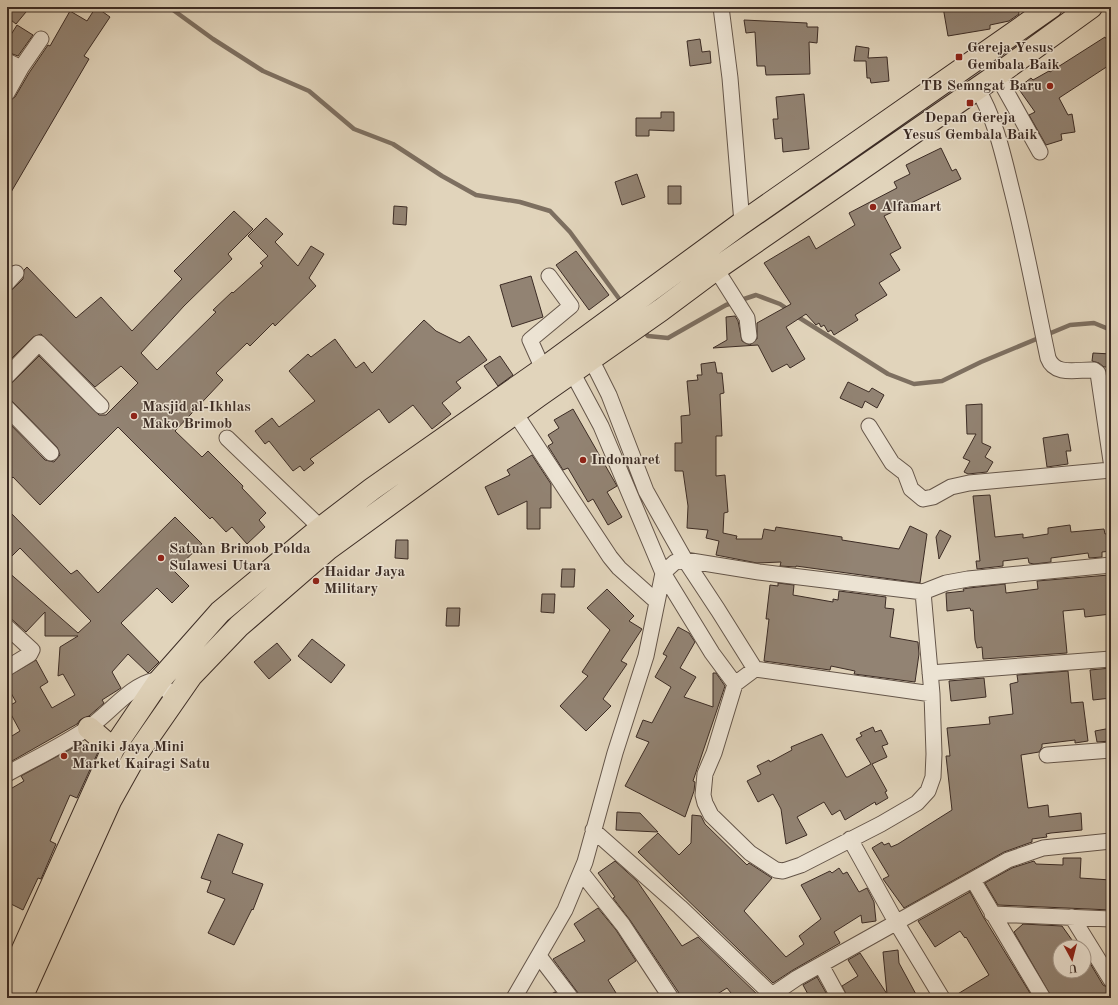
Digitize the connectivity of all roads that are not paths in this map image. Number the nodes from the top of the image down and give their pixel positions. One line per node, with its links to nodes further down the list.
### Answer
1 (721, 7): 11 (street)
2 (1051, 7): 11 (highway)
3 (1091, 7): 7 (highway)
4 (41, 39): 6 (street)
5 (7, 61): 6 (street)
6 (21, 68): 9 (street)
7 (997, 75): 8 (highway); 10 (street)
8 (977, 88): 12 (highway); 25 (street)
9 (7, 93)
10 (1040, 152)
11 (742, 223): 15 (highway)
12 (716, 269): 14 (street); 15 (highway)
13 (549, 276): 16 (street)
14 (749, 336)
15 (595, 348): 16 (highway); 17 (highway); 28 (street)
16 (543, 369): 27 (highway)
17 (572, 372): 21 (highway); 30 (street)
18 (7, 376): 19 (street)
19 (101, 406)
20 (7, 408): 24 (street)
21 (515, 413): 32 (street); 41 (highway)
22 (869, 426): 26 (street)
23 (227, 438): 27 (street)
24 (51, 453)
25 (1111, 461)
26 (1111, 470)
27 (321, 528): 38 (highway)
28 (685, 560): 30 (street); 31 (street); 36 (street)
29 (1111, 565): 31 (street)
30 (662, 573): 32 (street); 39 (street)
31 (922, 592): 37 (street)
32 (657, 602): 47 (street)
33 (7, 627): 35 (street)
34 (1111, 658): 37 (street)
35 (7, 668)
36 (755, 669): 39 (street); 40 (street)
37 (930, 673): 40 (street)
38 (159, 682): 41 (street); 42 (street); 43 (highway)
39 (735, 684): 48 (street)
40 (932, 694): 48 (street)
41 (174, 698): 61 (highway)
42 (89, 728): 43 (highway); 46 (street)
43 (113, 749): 59 (highway)
44 (1111, 750): 45 (street)
45 (1047, 755)
46 (7, 774)
47 (593, 830): 50 (street); 60 (street)
48 (850, 839): 55 (street)
49 (1111, 841): 51 (street)
50 (581, 872): 56 (street); 64 (street)
51 (973, 880): 52 (street); 55 (street)
52 (992, 914): 53 (street); 67 (street)
53 (1072, 917): 54 (street); 58 (street)
54 (1111, 919)
55 (896, 922): 57 (street); 66 (street)
56 (539, 956): 62 (street); 63 (street)
57 (821, 965): 60 (street); 65 (street)
58 (1111, 980)
59 (7, 985)
60 (771, 996)
61 (21, 998)
62 (514, 998)
63 (571, 998)
64 (671, 998)
65 (839, 998)
66 (942, 998)
67 (1044, 998)

